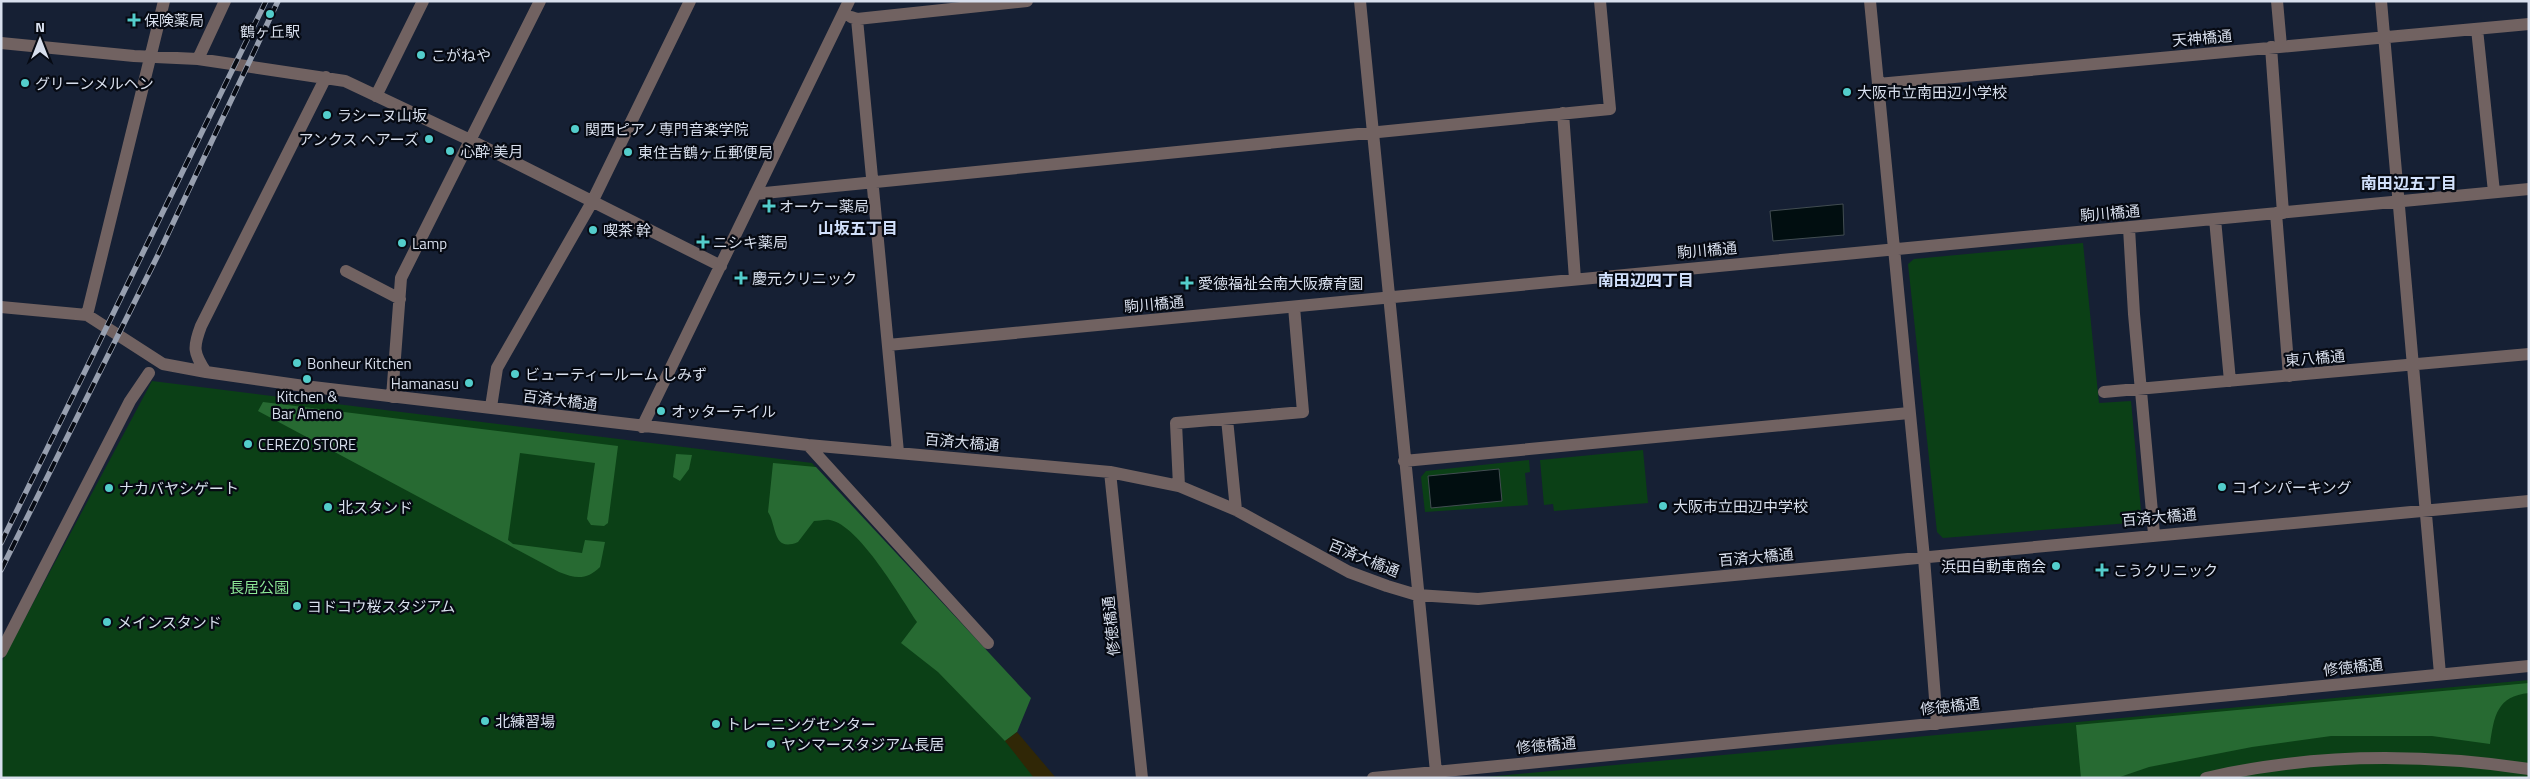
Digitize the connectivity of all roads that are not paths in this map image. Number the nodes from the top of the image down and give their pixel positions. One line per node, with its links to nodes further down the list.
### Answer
1 (164, 1): 20 (street)
2 (225, 1): 21 (street)
3 (423, 1): 24 (street)
4 (540, 1): 27 (street)
5 (690, 1): 32 (street)
6 (849, 1): 13 (street)
7 (1027, 1): 14 (street)
8 (1360, 1): 26 (street)
9 (1600, 1): 25 (street)
10 (1870, 1): 23 (street)
11 (2277, 1): 19 (street)
12 (2381, 1): 17 (street)
13 (842, 14): 14 (street); 31 (street)
14 (857, 19): 28 (street)
15 (2529, 24): 16 (street, 天神橋通)
16 (2477, 29): 17 (street, 天神橋通); 30 (street)
17 (2385, 37): 19 (street, 天神橋通); 33 (street)
18 (1, 43): 20 (street)
19 (2276, 47): 23 (street, 天神橋通); 34 (street)
20 (151, 56): 21 (street); 45 (street)
21 (198, 59): 22 (street)
22 (326, 77): 24 (street); 49 (street)
23 (1878, 84): 37 (street)
24 (376, 96): 27 (street)
25 (1563, 113): 26 (street); 40 (street)
26 (1372, 134): 28 (street); 42 (street)
27 (470, 140): 32 (street); 41 (street)
28 (873, 182): 31 (street); 46 (street)
29 (2529, 189): 30 (street, 駒川橋通)
30 (2494, 192): 33 (street, 駒川橋通)
31 (755, 194): 38 (street)
32 (592, 202): 38 (street); 56 (street)
33 (2399, 202): 34 (street, 駒川橋通); 48 (street)
34 (2280, 213): 35 (street, 駒川橋通); 51 (street)
35 (2215, 219): 36 (street, 駒川橋通); 52 (street)
36 (2129, 228): 37 (street, 駒川橋通); 53 (street)
37 (1894, 248): 40 (street, 駒川橋通); 57 (street)
38 (721, 266): 59 (street)
39 (346, 271): 41 (street)
40 (1575, 278): 42 (street, 駒川橋通)
41 (400, 298): 55 (street)
42 (1388, 298): 44 (street, 駒川橋通); 62 (street)
43 (1, 307): 45 (street)
44 (1294, 307): 46 (street, 駒川橋通); 58 (street)
45 (87, 316): 49 (street, 百済大橋通)
46 (888, 346): 61 (street)
47 (2529, 354): 48 (street, 東八橋通)
48 (2411, 366): 51 (street, 東八橋通); 67 (street)
49 (206, 372): 55 (street, 百済大橋通)
50 (149, 373): 72 (street)
51 (2289, 376): 52 (street, 東八橋通)
52 (2230, 381): 53 (street, 東八橋通)
53 (2141, 389): 54 (street, 東八橋通); 68 (street)
54 (2104, 392)
55 (392, 397): 56 (street, 百済大橋通)
56 (491, 407): 59 (street, 百済大橋通)
57 (1909, 413): 62 (street); 69 (street)
58 (1227, 419): 64 (street); 66 (street)
59 (642, 426): 60 (street, 百済大橋通)
60 (808, 445): 61 (street, 百済大橋通); 71 (street)
61 (898, 452): 63 (street, 百済大橋通)
62 (1404, 461): 70 (street)
63 (1110, 472): 64 (street, 百済大橋通); 78 (street, 修徳橋通)
64 (1179, 486): 66 (street, 百済大橋通)
65 (2529, 501): 67 (street, 百済大橋通)
66 (1236, 510): 70 (street, 百済大橋通)
67 (2425, 510): 68 (street, 百済大橋通); 74 (street)
68 (2154, 534): 69 (street, 百済大橋通)
69 (1924, 558): 70 (street, 百済大橋通); 75 (street)
70 (1417, 595): 77 (street)
71 (988, 643)
72 (1, 652)
73 (2529, 666): 74 (street, 修徳橋通)
74 (2440, 674): 75 (street, 修徳橋通)
75 (1937, 724): 77 (street, 修徳橋通)
76 (2529, 769): 80 (street)
77 (1436, 772): 79 (street, 修徳橋通)
78 (1142, 778)
79 (1373, 778)
80 (2206, 778)

